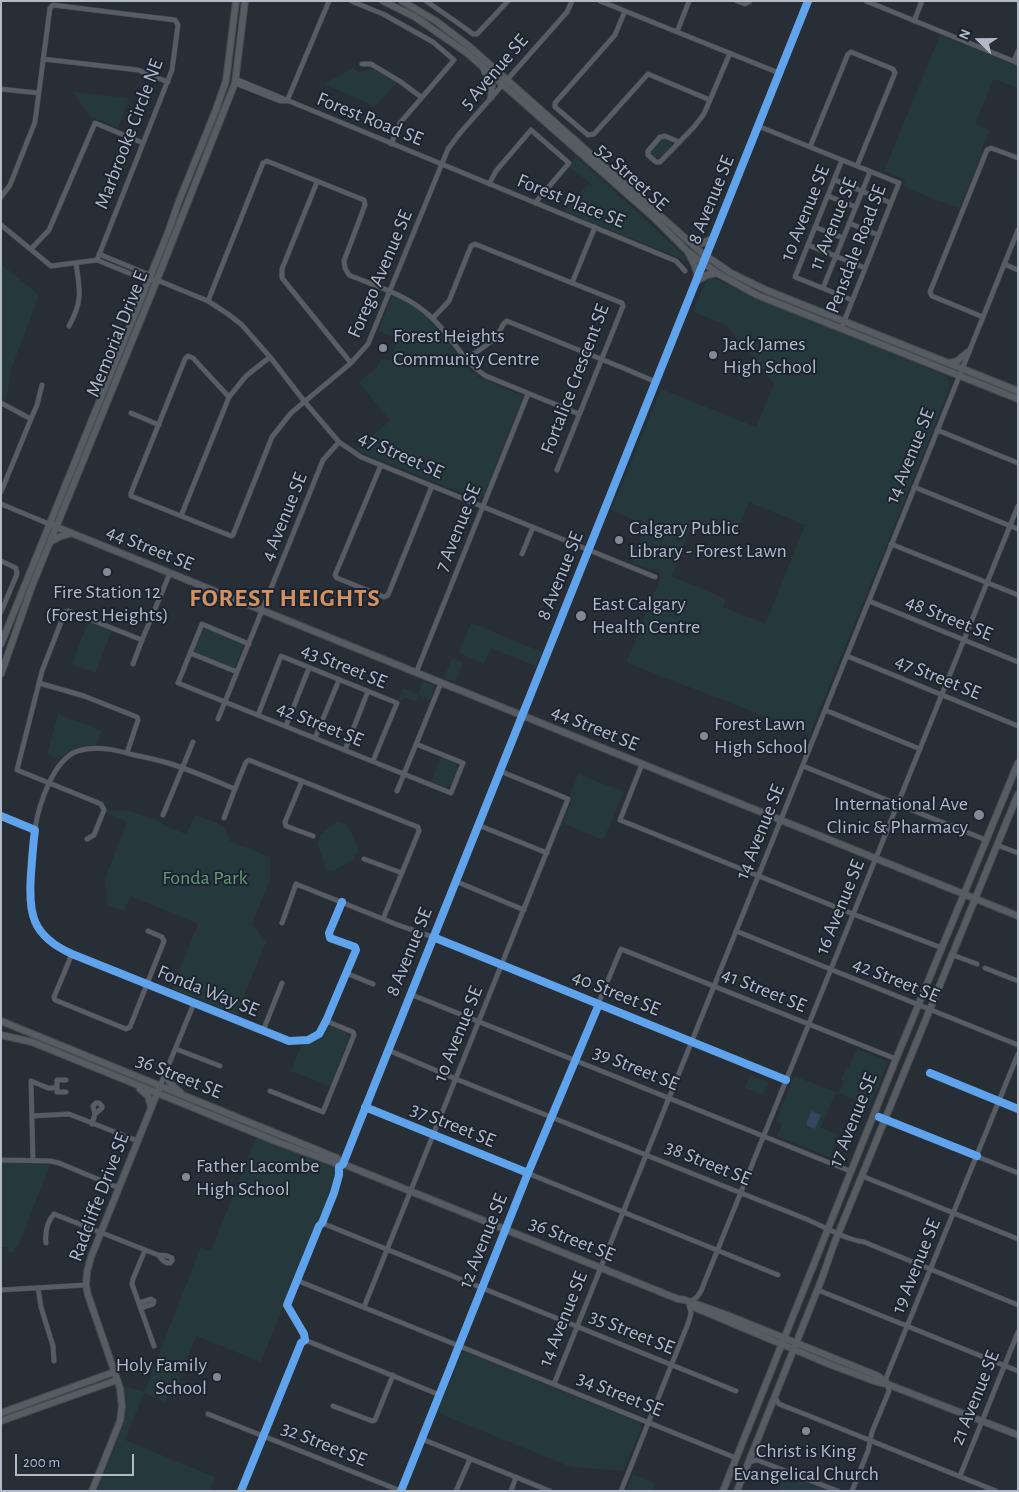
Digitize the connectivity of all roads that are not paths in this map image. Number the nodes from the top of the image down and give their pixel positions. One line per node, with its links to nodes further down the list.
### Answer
1 (236, 1): 80 (main road, Memorial Drive E)
2 (245, 1): 29 (main road, Memorial Drive E)
3 (329, 1): 37 (street)
4 (352, 1): 34 (street)
5 (383, 1): 27 (main road, 52 Street SE)
6 (402, 1): 31 (main road, 52 Street SE)
7 (426, 1): 18 (street)
8 (440, 1): 18 (street)
9 (508, 1): 18 (street)
10 (572, 1): 31 (street, 5 Avenue SE)
11 (600, 1): 19 (street)
12 (689, 1): 21 (street)
13 (737, 1): 14 (street)
14 (750, 1)
15 (808, 1): 28 (main road, 8 Avenue SE)
16 (866, 1): 20 (street)
17 (922, 1): 20 (street)
18 (435, 6)
19 (625, 11): 21 (street); 36 (street)
20 (914, 21): 25 (street)
21 (677, 32): 23 (street)
22 (1018, 51): 25 (street)
23 (730, 53): 28 (street); 36 (street)
24 (44, 59): 30 (street); 30 (street, Marbrooke Circle NE); 33 (street, Marbrooke Circle NE)
25 (1016, 62)
26 (362, 64): 34 (street)
27 (483, 67): 31 (main road, 52 Street SE); 35 (main road)
28 (779, 73): 38 (main road, 8 Avenue SE)
29 (235, 81): 37 (street, Forest Road SE); 82 (main road, Memorial Drive E)
30 (168, 82): 40 (street, Marbrooke Circle NE)
31 (505, 82): 35 (street, 5 Avenue SE); 65 (main road, 52 Street SE); 68 (main road, 52 Street SE)
32 (1, 89): 33 (street)
33 (38, 93): 53 (street, Marbrooke Circle NE)
34 (421, 97): 41 (street)
35 (491, 98): 45 (street, 5 Avenue SE)
36 (710, 100): 39 (street)
37 (288, 102): 41 (street, Forest Road SE)
38 (758, 126): 42 (street, Pensdale Road SE); 63 (main road, 8 Avenue SE)
39 (679, 142): 39 (street)
40 (143, 143): 67 (street); 69 (street, Marbrooke Circle NE)
41 (391, 144): 45 (street, Forest Road SE)
42 (810, 147): 44 (street, Pensdale Road SE); 46 (street)
43 (1018, 158): 88 (street)
44 (842, 160): 46 (street, Pensdale Road SE); 48 (street, 10 Avenue SE)
45 (441, 164): 50 (street, Forest Place SE); 85 (street, Forego Avenue SE)
46 (857, 166): 47 (street, Pensdale Road SE)
47 (870, 172): 51 (street, 11 Avenue SE); 55 (street, Pensdale Road SE)
48 (834, 180): 51 (street); 52 (street, 10 Avenue SE)
49 (317, 182): 85 (street); 87 (street); 97 (street)
50 (490, 184): 54 (street, Forest Place SE); 54 (street)
51 (862, 191): 55 (street); 56 (street, 11 Avenue SE)
52 (828, 196): 56 (street); 60 (street, 10 Avenue SE)
53 (1, 197)
54 (535, 203): 59 (street, Forest Place SE)
55 (891, 203): 62 (street, Pensdale Road SE)
56 (856, 207): 57 (street, 11 Avenue SE)
57 (849, 224): 62 (street); 64 (street, 11 Avenue SE)
58 (1, 225): 67 (street)
59 (595, 227): 78 (street, Forest Place SE); 83 (street)
60 (815, 227): 64 (street); 66 (street, 10 Avenue SE)
61 (1018, 230): 75 (street, 14 Avenue SE)
62 (878, 235): 76 (street, Pensdale Road SE)
63 (714, 237): 65 (main road); 70 (main road, 8 Avenue SE)
64 (843, 238): 71 (street, 11 Avenue SE)
65 (686, 240): 70 (main road, 52 Street SE)
66 (808, 245): 71 (street); 84 (street, 10 Avenue SE)
67 (31, 249): 73 (street)
68 (687, 251): 74 (main road, 52 Street SE); 81 (main road)
69 (99, 254): 72 (street, Marbrooke Circle NE); 80 (street)
70 (706, 256): 74 (main road, 8 Avenue SE); 90 (main road, 52 Street SE)
71 (836, 256): 76 (street); 84 (street, 11 Avenue SE)
72 (97, 260): 73 (street); 80 (street)
73 (76, 263): 91 (street)
74 (703, 263): 79 (main road, 52 Street SE); 81 (main road, 8 Avenue SE)
75 (1004, 264): 77 (street); 88 (street, 14 Avenue SE)
76 (865, 268): 86 (street, Pensdale Road SE)
77 (1018, 270)
78 (685, 271)
79 (717, 273): 81 (main road); 92 (main road, 52 Street SE)
80 (150, 278): 82 (street); 124 (main road, Memorial Drive E)
81 (697, 279): 100 (main road, 8 Avenue SE)
82 (156, 280): 87 (street, 47 Street SE); 126 (main road, Memorial Drive E)
83 (572, 283): 89 (street, Fortalice Crescent SE); 96 (street, Fortalice Crescent SE)
84 (823, 288): 86 (street)
85 (390, 292): 89 (street); 97 (street, Forego Avenue SE)
86 (852, 300): 90 (street, Pensdale Road SE)
87 (208, 301): 94 (street, 47 Street SE)
88 (983, 316): 93 (street, 14 Avenue SE)
89 (433, 318): 95 (street)
90 (844, 321): 92 (street, Pensdale Road SE); 98 (main road, 52 Street SE)
91 (69, 326)
92 (841, 328): 99 (main road, 52 Street SE)
93 (968, 352): 98 (main road); 99 (street, 14 Avenue SE)
94 (270, 357): 104 (street); 106 (street, 47 Street SE)
95 (466, 359): 96 (street); 103 (street)
96 (601, 359): 100 (street); 109 (street, Fortalice Crescent SE)
97 (351, 363): 106 (street, Forego Avenue SE)
98 (949, 363): 99 (main road, 52 Street SE)
99 (961, 372): 102 (main road, 52 Street SE); 105 (main road, 52 Street SE); 112 (street, 14 Avenue SE)
100 (656, 382): 132 (main road, 8 Avenue SE)
101 (42, 385): 110 (street)
102 (1018, 392)
103 (528, 394): 109 (street); 122 (street, 7 Avenue SE)
104 (229, 397): 111 (street); 123 (street)
105 (1018, 398)
106 (304, 401): 113 (street, 47 Street SE); 123 (street, Forego Avenue SE)
107 (1, 403): 110 (street)
108 (132, 414): 111 (street)
109 (579, 414): 116 (street, Fortalice Crescent SE)
110 (31, 419): 119 (street)
111 (158, 424): 123 (street)
112 (937, 430): 114 (street); 118 (street, 14 Avenue SE)
113 (339, 442): 115 (street, 47 Street SE); 140 (street, 4 Avenue SE)
114 (1018, 462)
115 (381, 466): 117 (street, 47 Street SE); 117 (street)
116 (557, 470)
117 (432, 486): 122 (street, 47 Street SE)
118 (914, 487): 125 (street); 131 (street, 14 Avenue SE)
119 (1, 492)
120 (1, 504): 124 (street)
121 (1018, 506): 125 (street, 16 Avenue SE)
122 (483, 507): 127 (street, 47 Street SE); 152 (street, 7 Avenue SE)
123 (181, 516)
124 (49, 524): 126 (main road, 44 Street SE); 144 (main road, Memorial Drive E)
125 (1010, 526): 128 (street); 137 (street, 16 Avenue SE)
126 (56, 527): 129 (main road, 44 Street SE); 130 (main road, Memorial Drive E)
127 (533, 527): 132 (street, 47 Street SE); 133 (street)
128 (1018, 529)
129 (72, 533): 130 (main road); 135 (main road, 44 Street SE)
130 (50, 542): 153 (main road, Memorial Drive E)
131 (891, 544): 137 (street); 139 (street, 14 Avenue SE)
132 (588, 551): 136 (street, 47 Street SE); 162 (main road, 8 Avenue SE)
133 (522, 554)
134 (1, 561): 141 (street)
135 (170, 573): 140 (main road, 44 Street SE); 142 (street)
136 (656, 577)
137 (987, 583): 138 (street); 143 (street, 16 Avenue SE)
138 (1018, 595)
139 (869, 601): 143 (street, 48 Street SE); 147 (street, 14 Avenue SE)
140 (262, 611): 145 (street, 4 Avenue SE); 152 (main road, 44 Street SE)
141 (1, 612)
142 (142, 640): 149 (street); 155 (street)
143 (964, 640): 148 (street, 48 Street SE); 158 (street, 16 Avenue SE)
144 (1, 644)
145 (249, 644): 146 (street); 151 (street, 4 Avenue SE)
146 (190, 653): 151 (street); 159 (street, 42 Street SE)
147 (847, 656): 158 (street, 47 Street SE); 160 (street, 14 Avenue SE)
148 (1018, 662)
149 (133, 664)
150 (310, 668): 154 (street, 43 Street SE); 161 (street, 43 Street SE); 164 (street)
151 (237, 672): 159 (street, 4 Avenue SE)
152 (416, 673): 156 (main road, 44 Street SE)
153 (1, 674)
154 (339, 680): 157 (street, 43 Street SE); 166 (street)
155 (39, 683): 171 (street); 180 (street)
156 (441, 683): 162 (main road, 44 Street SE); 168 (street)
157 (368, 691): 170 (street); 172 (street, 43 Street SE)
158 (942, 694): 165 (street, 47 Street SE); 169 (street, 16 Avenue SE)
159 (225, 702): 161 (street, 42 Street SE); 163 (street, 4 Avenue SE)
160 (825, 710): 169 (street); 175 (street, 14 Avenue SE)
161 (258, 715): 164 (street, 42 Street SE)
162 (522, 716): 174 (main road, 44 Street SE); 177 (main road, 8 Avenue SE)
163 (218, 719)
164 (286, 726): 166 (street, 42 Street SE)
165 (1018, 726)
166 (315, 738): 170 (street, 42 Street SE)
167 (193, 742): 176 (street)
168 (416, 744): 178 (street); 178 (street, 42 Street SE)
169 (920, 749): 184 (street, 16 Avenue SE)
170 (345, 750): 172 (street, 42 Street SE)
171 (127, 753): 176 (street, Fonda Way SE); 180 (street, Fonda Way SE)
172 (373, 762): 178 (street, 42 Street SE)
173 (1018, 763): 193 (main road, 17 Avenue SE)
174 (642, 764): 188 (main road, 44 Street SE); 200 (street)
175 (802, 766): 184 (street); 188 (street, 14 Avenue SE)
176 (182, 768): 181 (street, Fonda Way SE); 185 (street)
177 (500, 771): 189 (main road, 8 Avenue SE); 195 (street, 10 Avenue SE)
178 (404, 774): 182 (street)
179 (302, 782): 181 (street); 191 (street); 199 (street)
180 (50, 783): 190 (street, Fonda Way SE); 192 (street)
181 (235, 789): 187 (street)
182 (398, 791)
183 (1018, 794): 194 (main road, 17 Avenue SE)
184 (898, 804): 193 (street); 198 (street, 16 Avenue SE)
185 (163, 815)
186 (1, 816): 190 (street)
187 (224, 818)
188 (781, 820): 198 (main road, 44 Street SE); 200 (street, 14 Avenue SE)
189 (478, 826): 195 (street); 201 (main road, 8 Avenue SE)
190 (34, 830): 215 (street, Fonda Way SE)
191 (313, 836)
192 (87, 839)
193 (986, 840): 202 (main road, 17 Avenue SE)
194 (997, 845): 196 (street); 203 (main road, 17 Avenue SE)
195 (547, 853): 205 (street, 10 Avenue SE)
196 (1018, 853)
197 (364, 859): 199 (street)
198 (876, 859): 202 (main road, 44 Street SE); 206 (street, 16 Avenue SE)
199 (402, 873): 208 (street)
200 (758, 876): 206 (street); 211 (street, 14 Avenue SE)
201 (455, 881): 205 (street); 212 (main road, 8 Avenue SE)
202 (964, 894): 203 (main road, 44 Street SE); 213 (main road, 17 Avenue SE)
203 (975, 899): 207 (main road, 44 Street SE); 216 (main road, 17 Avenue SE)
204 (342, 902): 208 (street, 40 Street SE); 209 (street, 40 Street SE); 221 (street, Fonda Way SE)
205 (524, 910): 217 (street, 10 Avenue SE)
206 (853, 914): 213 (street); 220 (street, 16 Avenue SE)
207 (1018, 916)
208 (383, 919): 212 (street, 40 Street SE)
209 (282, 922)
210 (148, 931): 224 (street)
211 (736, 931): 220 (street, 42 Street SE); 226 (street, 14 Avenue SE)
212 (433, 936): 217 (street, 40 Street SE); 227 (main road, 8 Avenue SE)
213 (942, 948): 230 (main road, 17 Avenue SE)
214 (621, 949): 226 (street, 41 Street SE); 229 (street, 12 Avenue SE)
215 (72, 954): 224 (street, Fonda Way SE); 224 (street)
216 (953, 955): 218 (street); 231 (main road, 17 Avenue SE)
217 (502, 964): 229 (street, 40 Street SE); 234 (street, 10 Avenue SE)
218 (977, 964)
219 (985, 968): 222 (street)
220 (831, 969): 230 (street, 42 Street SE); 235 (street, 16 Avenue SE)
221 (346, 972): 225 (street); 233 (street, Fonda Way SE)
222 (1018, 981)
223 (282, 983): 236 (street)
224 (146, 984): 228 (street, Fonda Way SE)
225 (373, 984)
226 (714, 986): 235 (street, 41 Street SE); 238 (street, 14 Avenue SE)
227 (410, 994): 234 (street, 39 Street SE); 241 (main road, 8 Avenue SE)
228 (194, 1003): 236 (street, Fonda Way SE); 240 (street, Radcliffe Drive SE)
229 (599, 1004): 238 (street, 40 Street SE); 244 (street, 12 Avenue SE)
230 (918, 1006): 231 (street, 42 Street SE); 243 (main road, 17 Avenue SE)
231 (930, 1009): 239 (street, 42 Street SE); 266 (main road, 17 Avenue SE)
232 (1, 1021): 253 (main road, 36 Street SE)
233 (326, 1021): 236 (street, Fonda Way SE); 254 (street)
234 (479, 1021): 244 (street, 39 Street SE); 248 (street, 10 Avenue SE)
235 (809, 1024): 243 (street, 41 Street SE); 250 (street, 16 Avenue SE)
236 (263, 1031)
237 (1, 1035): 251 (main road, 36 Street SE)
238 (692, 1041): 250 (street, 40 Street SE); 258 (street, 14 Avenue SE)
239 (1018, 1045)
240 (176, 1049): 245 (street); 247 (street, Radcliffe Drive SE)
241 (388, 1050): 248 (street, 38 Street SE); 260 (main road, 8 Avenue SE)
242 (1018, 1054): 259 (street, 19 Avenue SE)
243 (896, 1059): 276 (main road, 17 Avenue SE)
244 (575, 1060): 258 (street, 39 Street SE); 265 (street, 12 Avenue SE)
245 (220, 1066)
246 (930, 1073): 259 (street)
247 (165, 1075): 253 (street, Radcliffe Drive SE); 257 (main road)
248 (456, 1079): 265 (street, 38 Street SE); 268 (street, 10 Avenue SE)
249 (66, 1080): 252 (street)
250 (786, 1080): 269 (street, 16 Avenue SE)
251 (134, 1083): 256 (main road, 36 Street SE); 261 (main road)
252 (57, 1086): 255 (street); 264 (street)
253 (160, 1086): 256 (main road, Radcliffe Drive SE); 257 (main road, 36 Street SE)
254 (270, 1091)
255 (66, 1092)
256 (158, 1093): 261 (main road, Radcliffe Drive SE); 275 (main road, 36 Street SE)
257 (183, 1095): 275 (main road, 36 Street SE)
258 (669, 1098): 269 (street, 39 Street SE); 271 (street, 14 Avenue SE)
259 (999, 1101): 262 (street); 272 (street, 19 Avenue SE)
260 (365, 1107): 268 (street, 37 Street SE); 275 (main road, 8 Avenue SE)
261 (151, 1108): 270 (main road, Radcliffe Drive SE)
262 (1018, 1109)
263 (95, 1114): 267 (street)
264 (32, 1116): 267 (street); 274 (street)
265 (552, 1116): 271 (street, 38 Street SE); 277 (street, 12 Avenue SE)
266 (882, 1118): 272 (street); 279 (main road, 17 Avenue SE)
267 (92, 1124): 270 (street)
268 (434, 1134): 277 (street, 37 Street SE); 281 (street, 10 Avenue SE)
269 (764, 1136): 276 (street, 39 Street SE); 282 (street, 16 Avenue SE)
270 (138, 1141): 280 (main road, Radcliffe Drive SE)
271 (646, 1154): 282 (street, 38 Street SE); 283 (street, 14 Avenue SE)
272 (977, 1156): 278 (street); 284 (street, 19 Avenue SE)
273 (1, 1160): 274 (street)
274 (33, 1161): 280 (street)
275 (343, 1164): 281 (main road, 36 Street SE)
276 (850, 1172): 285 (main road, 17 Avenue SE)
277 (528, 1173): 283 (street, 37 Street SE); 286 (street, 12 Avenue SE)
278 (1018, 1173)
279 (862, 1176): 284 (street); 288 (main road, 17 Avenue SE)
280 (119, 1188): 287 (main road, Radcliffe Drive SE)
281 (411, 1191): 286 (main road, 36 Street SE); 291 (street, 10 Avenue SE)
282 (741, 1193): 285 (street, 38 Street SE); 293 (street, 16 Avenue SE)
283 (623, 1212): 293 (street, 37 Street SE); 295 (street, 14 Avenue SE)
284 (954, 1212): 289 (street); 296 (street, 19 Avenue SE)
285 (828, 1228): 288 (street, 38 Street SE); 313 (main road, 17 Avenue SE)
286 (505, 1230): 295 (main road, 36 Street SE); 301 (street, 12 Avenue SE)
287 (101, 1232): 290 (street); 292 (street); 299 (main road, Radcliffe Drive SE)
288 (838, 1234): 296 (street, 38 Street SE); 303 (main road, 17 Avenue SE)
289 (1018, 1239)
290 (46, 1243)
291 (388, 1249): 298 (street, 35 Street SE); 301 (street, 35 Street SE); 307 (street, 10 Avenue SE)
292 (144, 1250): 294 (street); 315 (street)
293 (718, 1250): 297 (street, 37 Street SE); 304 (street, 16 Avenue SE)
294 (158, 1255)
295 (600, 1268): 305 (main road, 36 Street SE); 310 (street, 14 Avenue SE)
296 (931, 1269): 306 (street, 38 Street SE); 311 (street, 19 Avenue SE)
297 (778, 1275)
298 (298, 1279): 307 (street, 34 Street SE)
299 (86, 1285): 300 (street); 321 (main road, Radcliffe Drive SE)
300 (38, 1288): 302 (street); 317 (street)
301 (482, 1288): 310 (street, 35 Street SE); 314 (street, 12 Avenue SE)
302 (1, 1290)
303 (818, 1290): 311 (street); 316 (main road, 17 Avenue SE)
304 (701, 1292): 305 (street, 16 Avenue SE); 308 (street, 16 Avenue SE)
305 (689, 1304): 308 (main road, 36 Street SE); 309 (street)
306 (1018, 1305)
307 (364, 1307): 314 (street, 34 Street SE)
308 (700, 1308): 309 (street); 313 (main road, 36 Street SE)
309 (689, 1321): 318 (street)
310 (577, 1325): 318 (street, 35 Street SE); 324 (street, 14 Avenue SE)
311 (907, 1326): 319 (street); 325 (street, 19 Avenue SE)
312 (1018, 1332): 319 (street, 21 Avenue SE)
313 (783, 1341): 316 (main road, 36 Street SE); 339 (main road, 17 Avenue SE)
314 (459, 1345): 324 (street, 34 Street SE); 327 (street, 12 Avenue SE)
315 (154, 1346)
316 (794, 1346): 325 (main road, 36 Street SE); 328 (main road, 17 Avenue SE)
317 (54, 1361)
318 (672, 1364): 326 (street, 35 Street SE); 334 (street)
319 (1004, 1365): 320 (street); 333 (street, 21 Avenue SE)
320 (1018, 1371)
321 (114, 1372): 323 (main road, Radcliffe Drive SE); 330 (main road)
322 (393, 1375): 327 (street); 329 (street); 335 (street)
323 (117, 1380): 332 (main road); 344 (main road, Radcliffe Drive SE)
324 (554, 1384): 334 (street, 34 Street SE)
325 (887, 1384): 333 (main road, 36 Street SE); 338 (street, 19 Avenue SE)
326 (736, 1391)
327 (440, 1395): 337 (street, 12 Avenue SE)
328 (774, 1396): 338 (street); 341 (main road, 17 Avenue SE)
329 (333, 1406)
330 (1, 1413)
331 (208, 1414): 335 (street, 32 Street SE)
332 (1, 1421)
333 (982, 1421): 336 (main road, 36 Street SE); 342 (street, 21 Avenue SE)
334 (649, 1422): 339 (street, 34 Street SE); 350 (street)
335 (264, 1435): 345 (street); 346 (street, 32 Street SE)
336 (1018, 1435)
337 (422, 1439): 340 (street); 346 (street, 12 Avenue SE)
338 (871, 1441): 342 (street); 354 (street, 19 Avenue SE)
339 (736, 1458): 351 (main road, 17 Avenue SE)
340 (470, 1459): 343 (street); 347 (street)
341 (748, 1463): 352 (main road, 17 Avenue SE); 353 (street)
342 (960, 1476): 355 (street)
343 (516, 1477): 348 (street); 349 (street)
344 (92, 1491)
345 (241, 1491)
346 (401, 1491)
347 (456, 1491)
348 (511, 1491)
349 (550, 1491)
350 (621, 1491)
351 (723, 1491)
352 (737, 1491)
353 (838, 1491)
354 (852, 1491)
355 (996, 1491)

